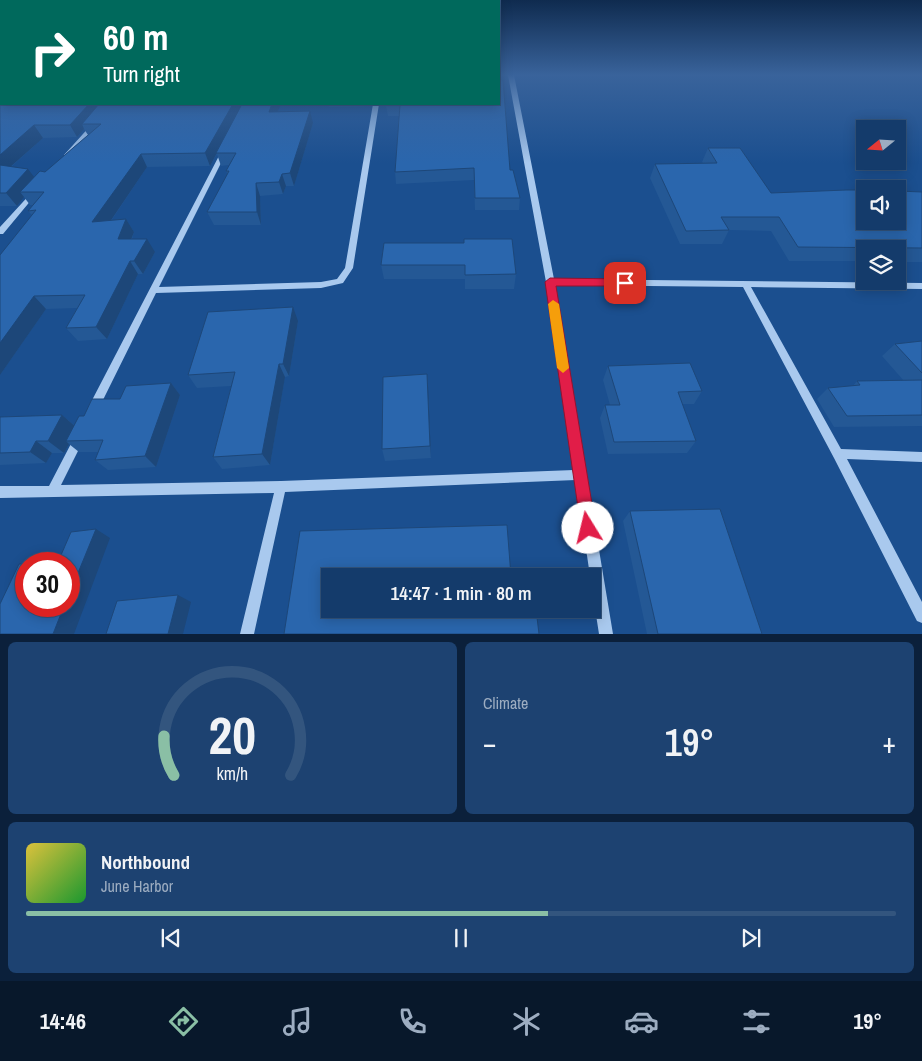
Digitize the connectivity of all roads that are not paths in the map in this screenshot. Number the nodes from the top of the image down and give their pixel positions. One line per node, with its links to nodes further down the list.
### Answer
1 (376, 105): 11 (street)
2 (517, 105): 8 (street)
3 (100, 118): 5 (street)
4 (229, 139): 11 (street)
5 (62, 161)
6 (37, 189): 7 (street)
7 (0, 232)
8 (550, 282): 9 (street); 16 (street)
9 (746, 284): 10 (street); 14 (street)
10 (922, 286)
11 (153, 290): 12 (street)
12 (88, 420)
13 (84, 429): 18 (street)
14 (838, 454): 15 (street); 20 (street)
15 (922, 458)
16 (580, 475): 17 (street); 22 (street)
17 (281, 487): 18 (street); 21 (street)
18 (53, 490): 19 (street)
19 (0, 492)
20 (922, 616)
21 (247, 634)
22 (606, 634)

